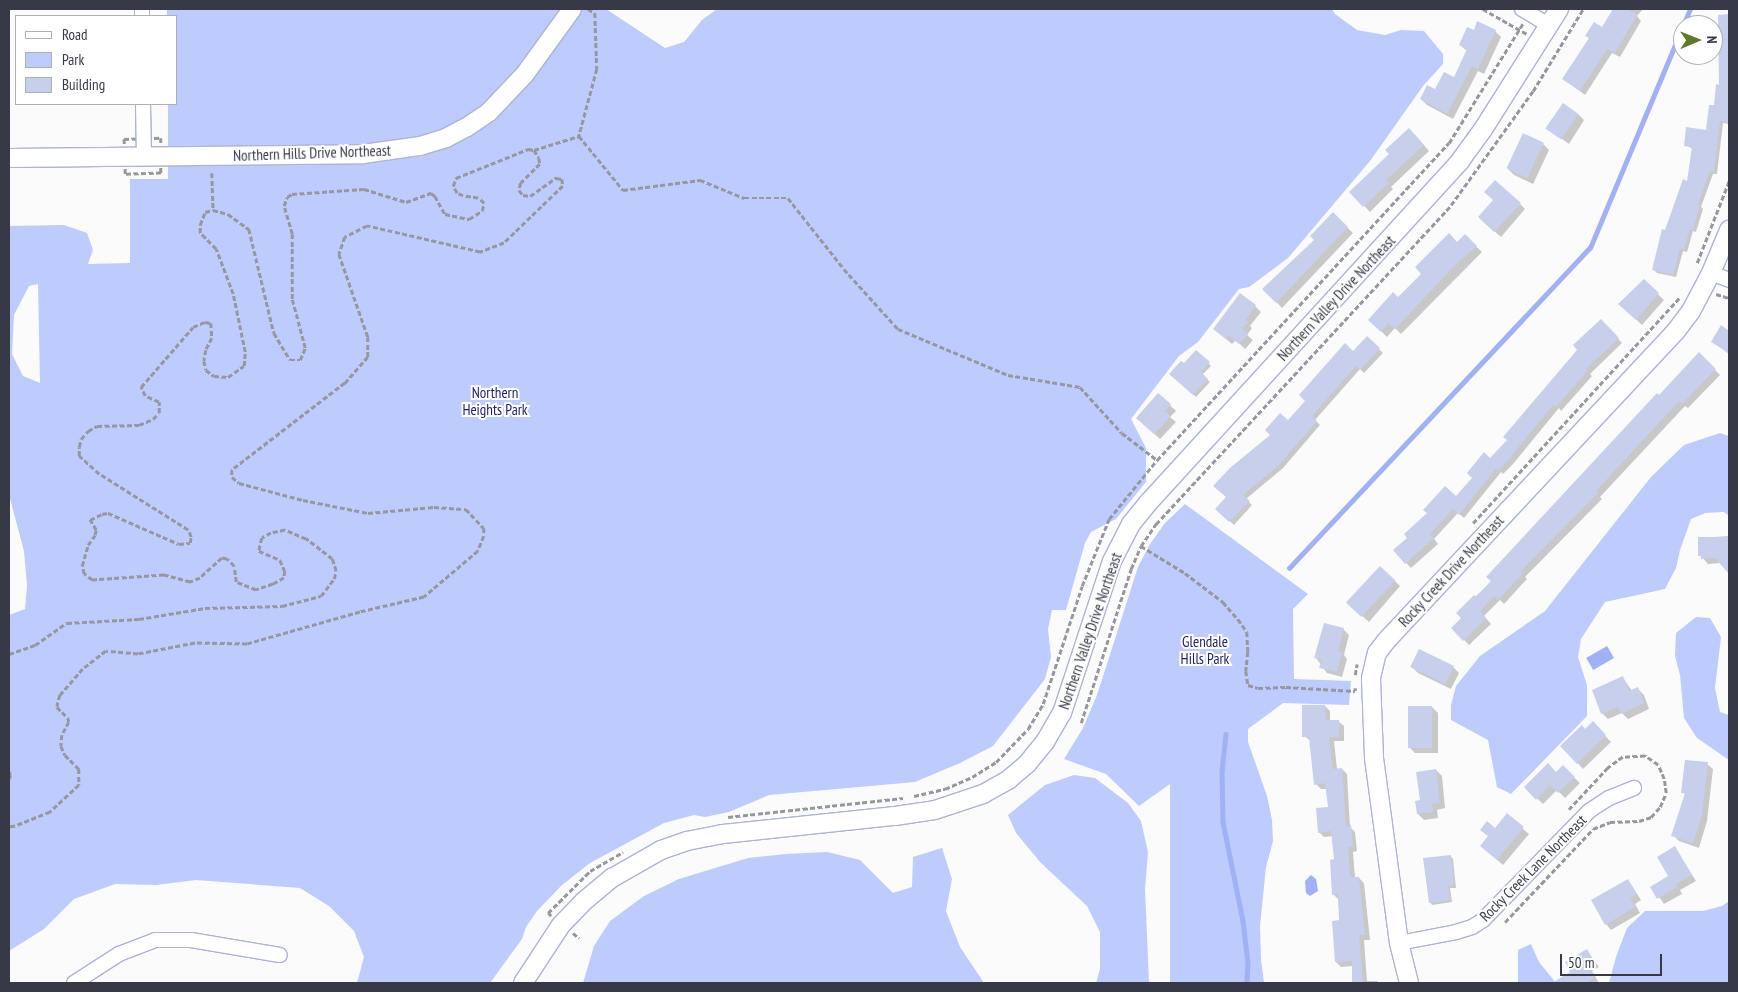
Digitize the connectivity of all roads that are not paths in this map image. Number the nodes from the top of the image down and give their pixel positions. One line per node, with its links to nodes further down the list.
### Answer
1 (572, 9): 6 (street, Northern Hills Drive Northeast)
2 (1522, 9): 4 (street)
3 (1559, 9): 4 (street, Northern Valley Drive Northeast)
4 (1549, 25): 15 (street, Northern Valley Drive Northeast)
5 (143, 105): 6 (street)
6 (144, 156): 7 (street, Northern Hills Drive Northeast)
7 (9, 158)
8 (1729, 230): 9 (street, Rocky Creek Drive Northeast)
9 (1703, 271): 10 (street); 12 (street, Rocky Creek Drive Northeast)
10 (1729, 280)
11 (1634, 788): 12 (street, Rocky Creek Lane Northeast)
12 (1399, 943): 16 (street, Rocky Creek Drive Northeast)
13 (280, 954): 14 (street)
14 (74, 983)
15 (524, 983)
16 (1409, 983)

